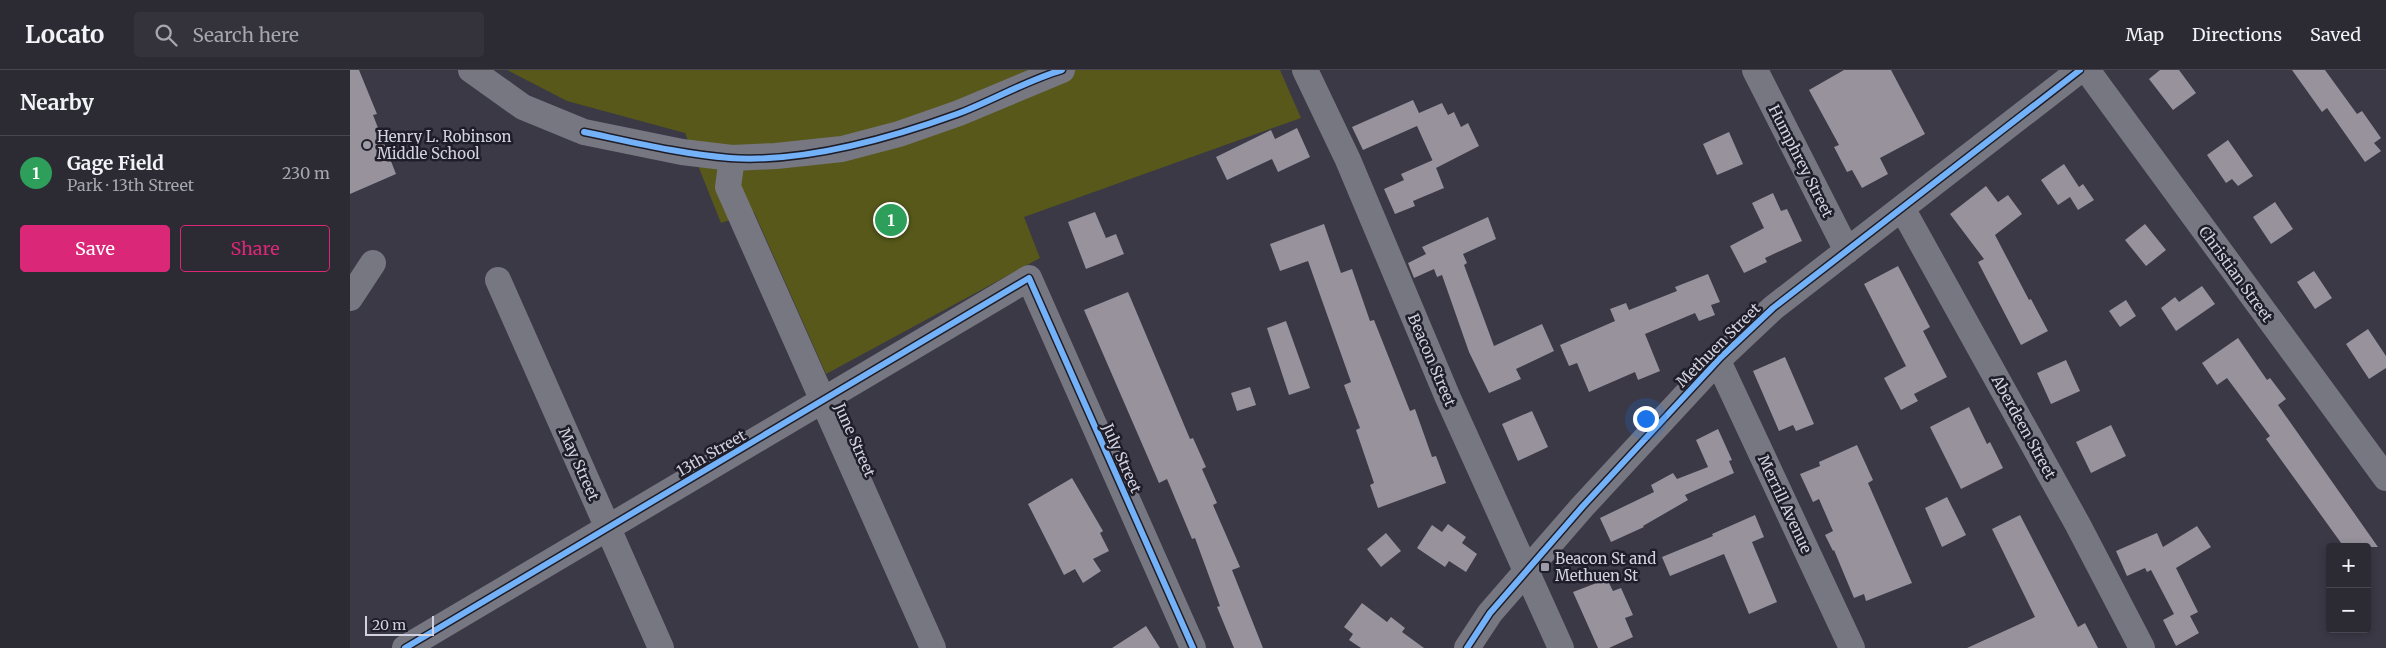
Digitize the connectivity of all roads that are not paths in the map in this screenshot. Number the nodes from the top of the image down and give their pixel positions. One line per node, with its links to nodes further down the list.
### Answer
1 (471, 70): 7 (street)
2 (1062, 70): 7 (street)
3 (1305, 70): 18 (street, Beacon Street)
4 (1755, 70): 9 (street, Humphrey Street)
5 (2080, 70): 8 (street, Methuen Street)
6 (2087, 70): 16 (street, Christian Street)
7 (732, 158): 15 (street, June Street)
8 (1902, 208): 9 (street, Methuen Street); 26 (street, Aberdeen Street)
9 (1847, 252): 14 (street, Methuen Street)
10 (373, 263): 13 (street)
11 (1029, 278): 15 (street, 13th Street); 22 (street, July Street)
12 (498, 280): 17 (street, May Street)
13 (350, 298)
14 (1718, 360): 18 (street, Methuen Street); 25 (street, Merrill Avenue)
15 (824, 401): 17 (street, 13th Street); 21 (street, June Street)
16 (2386, 478)
17 (607, 528): 19 (street, 13th Street); 20 (street, May Street)
18 (1526, 570): 23 (street, Methuen Street); 24 (street, Beacon Street)
19 (405, 648)
20 (661, 648)
21 (933, 648)
22 (1193, 648)
23 (1467, 648)
24 (1561, 648)
25 (1852, 648)
26 (2142, 648)

